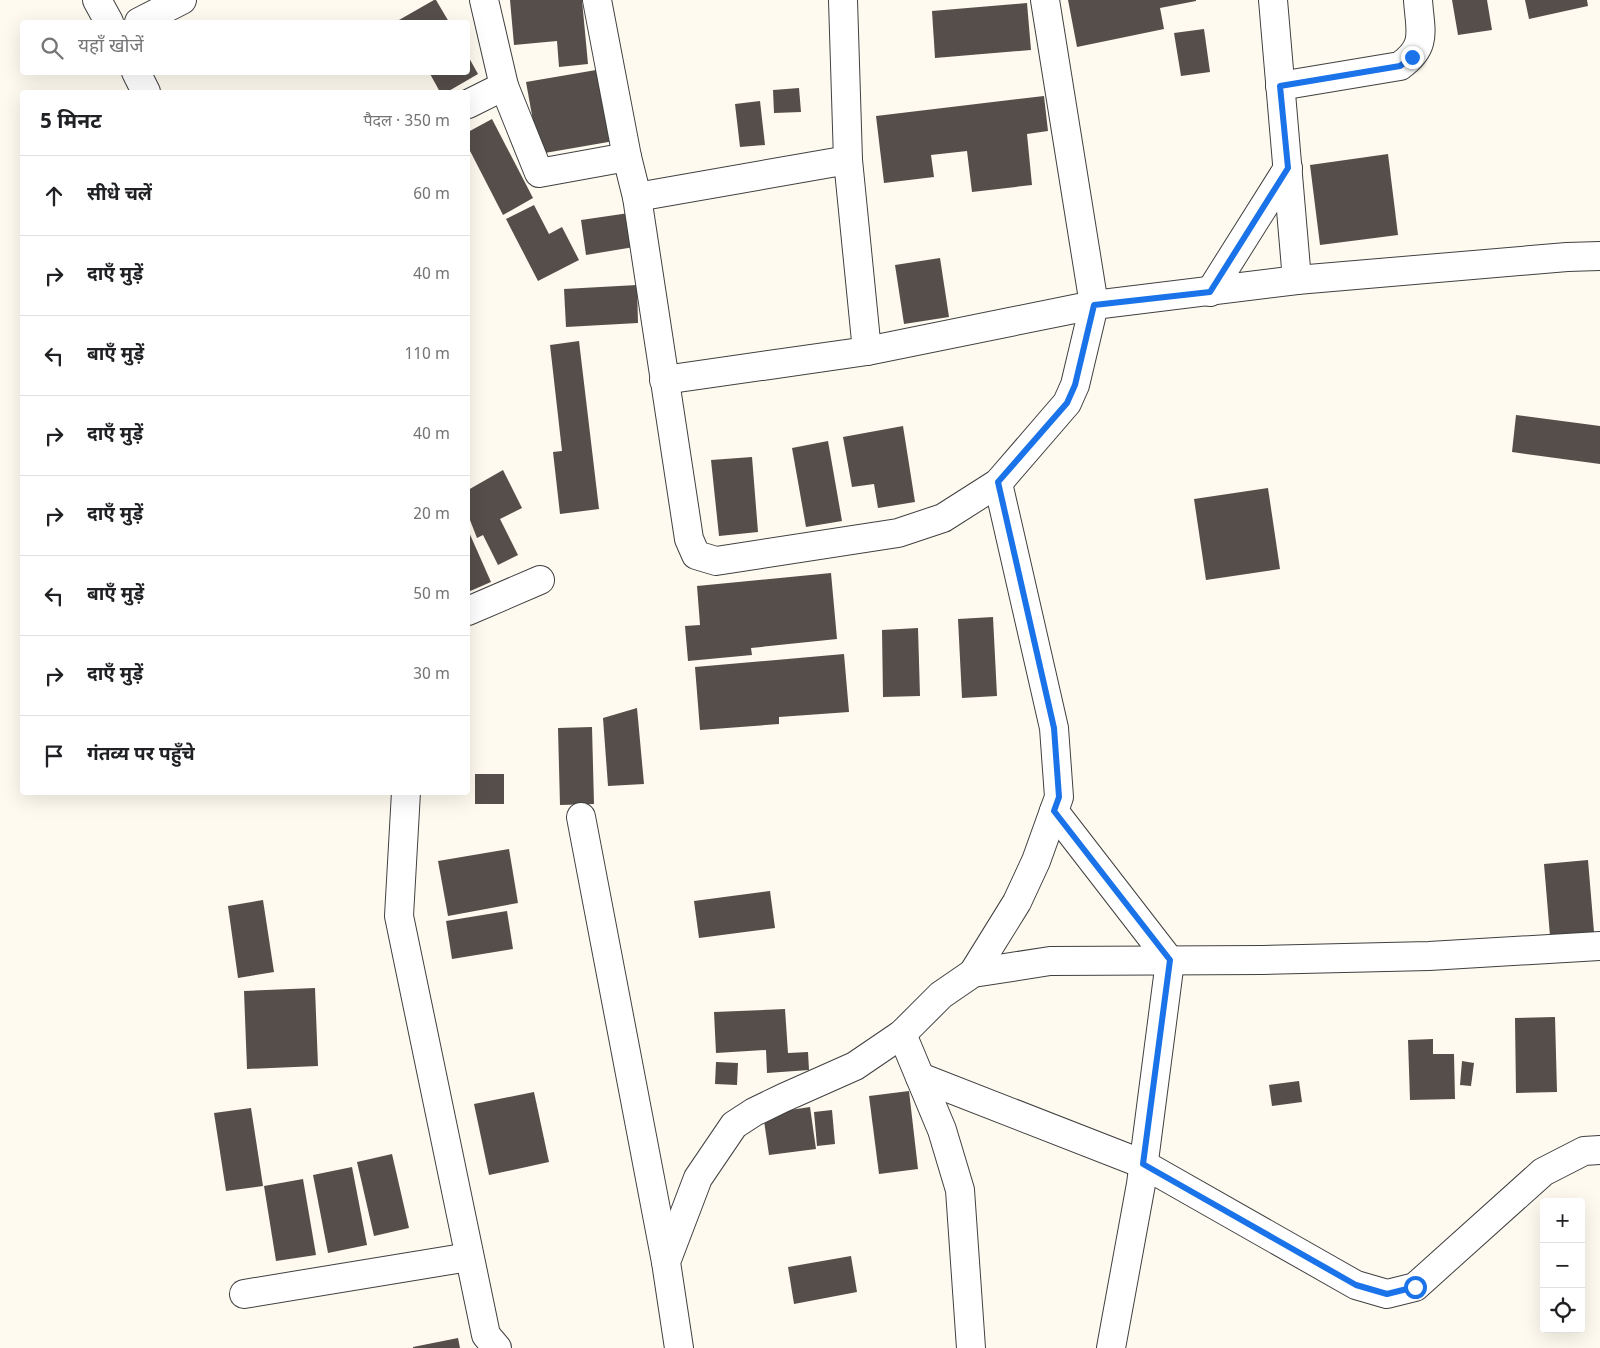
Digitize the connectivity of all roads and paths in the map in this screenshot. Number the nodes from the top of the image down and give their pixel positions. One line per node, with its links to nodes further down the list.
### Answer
1 (97, 0): 9 (street)
2 (182, 0): 10 (street)
3 (484, 0): 12 (street)
4 (597, 0): 16 (street)
5 (843, 0): 17 (street)
6 (1045, 0): 23 (street)
7 (1273, 0): 13 (street)
8 (1418, 0): 13 (street)
9 (109, 20)
10 (143, 20)
11 (138, 75): 14 (street)
12 (504, 86): 15 (street); 16 (street)
13 (1280, 86): 18 (street)
14 (145, 90)
15 (470, 103)
16 (627, 157): 19 (street)
17 (848, 160): 19 (street); 24 (street)
18 (1288, 168): 21 (street); 22 (street)
19 (636, 197): 25 (street)
20 (1600, 256): 21 (street)
21 (1297, 280): 22 (street)
22 (1210, 292): 23 (street)
23 (1094, 305): 24 (street); 26 (street)
24 (867, 351): 25 (street)
25 (664, 380): 26 (street)
26 (998, 482): 30 (street)
27 (540, 580): 28 (street)
28 (470, 610)
29 (406, 795): 39 (street)
30 (1054, 811): 33 (street); 34 (street)
31 (581, 817): 40 (street)
32 (1600, 946): 33 (street)
33 (1170, 960): 34 (street); 38 (street)
34 (973, 973): 35 (street)
35 (902, 1034): 36 (street); 40 (street)
36 (920, 1077): 38 (street); 44 (street)
37 (1600, 1150): 38 (street)
38 (1143, 1164): 45 (street)
39 (469, 1257): 41 (street); 42 (street)
40 (666, 1262): 43 (street)
41 (244, 1294)
42 (497, 1348)
43 (679, 1348)
44 (971, 1348)
45 (1110, 1348)

